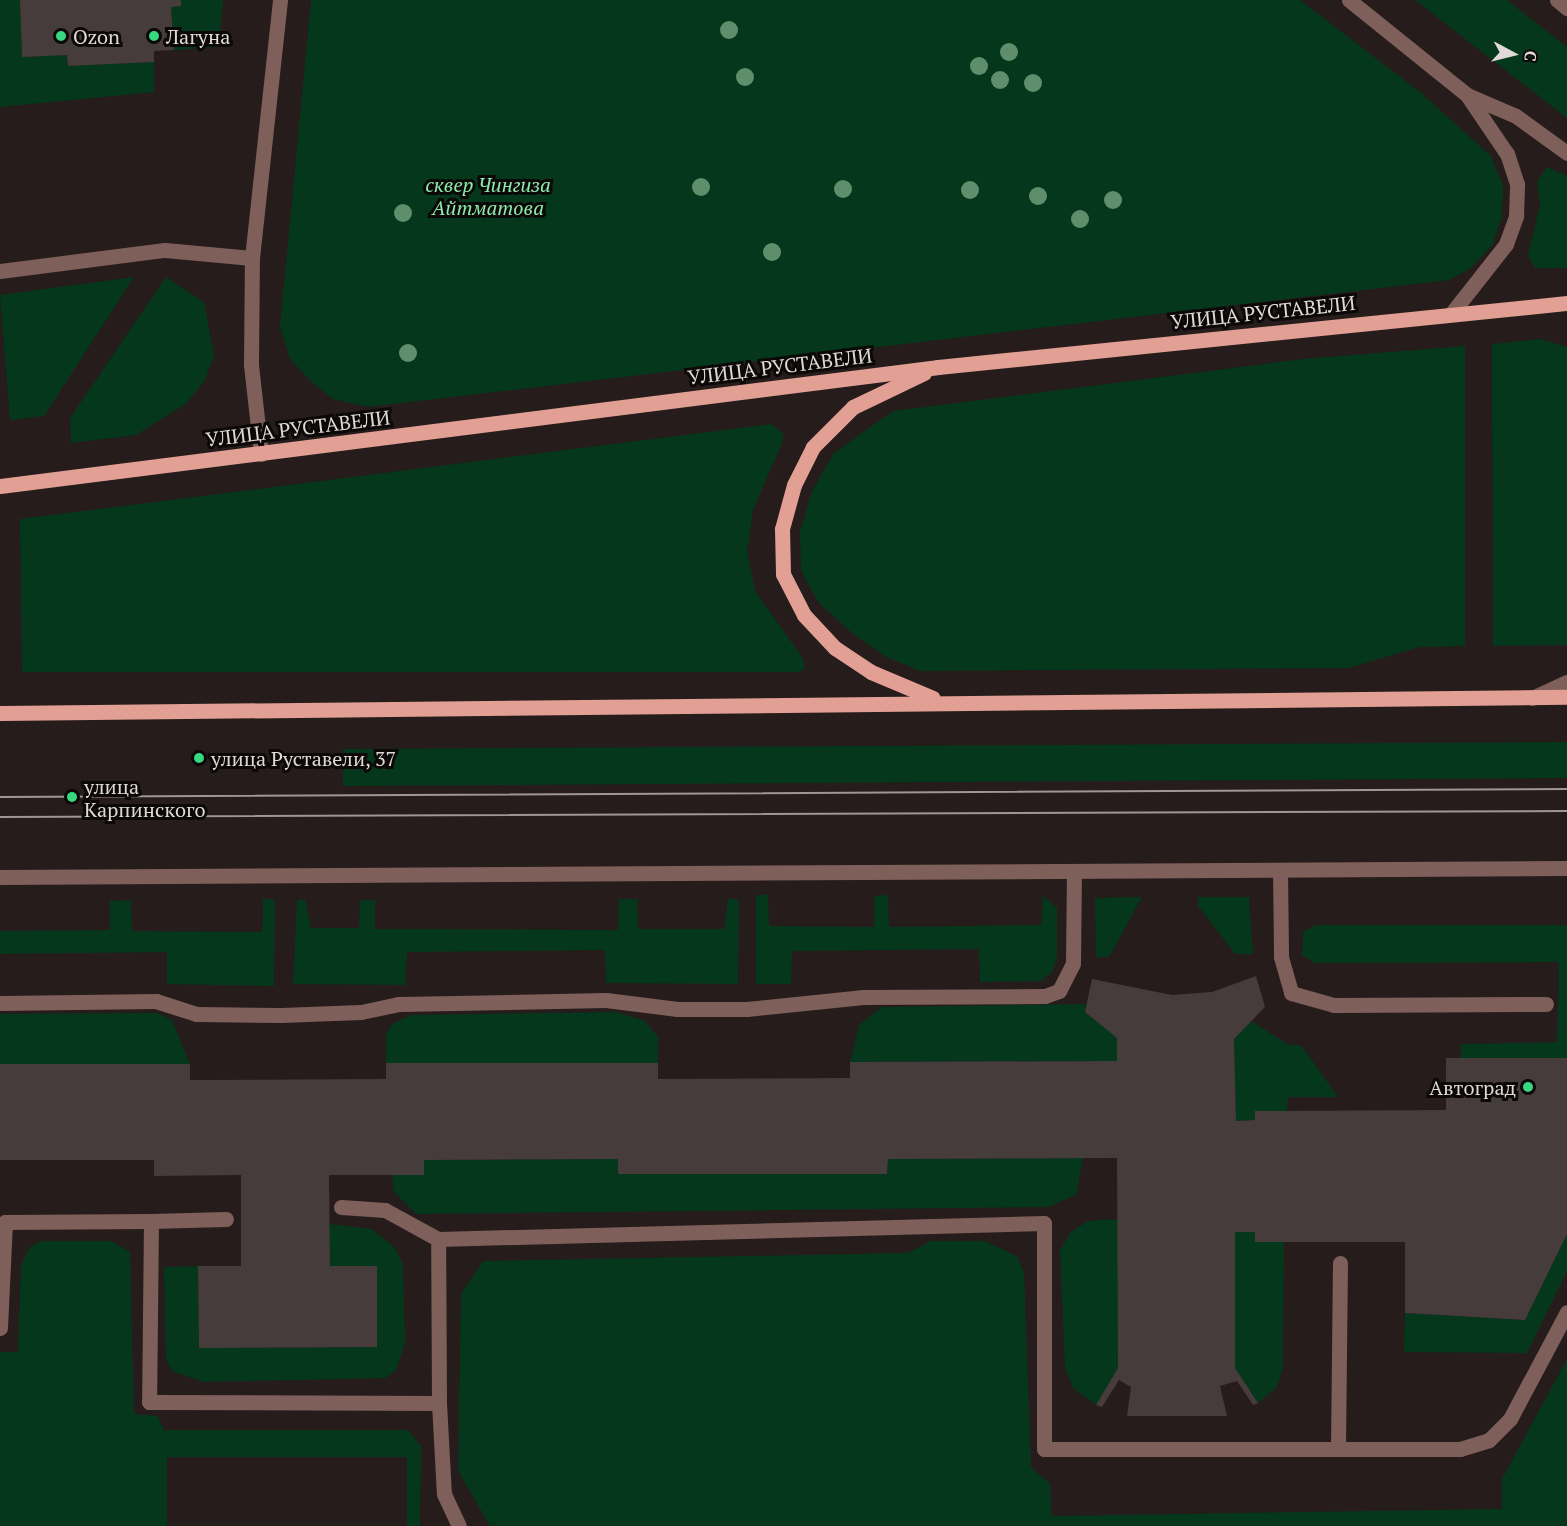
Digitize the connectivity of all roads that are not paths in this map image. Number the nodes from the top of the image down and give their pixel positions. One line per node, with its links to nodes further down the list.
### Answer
1 (280, 0): 7 (street)
2 (1348, 0): 5 (street)
3 (1557, 0): 4 (street)
4 (1567, 8)
5 (1467, 95): 6 (street); 10 (street)
6 (1567, 153)
7 (252, 258): 8 (street); 12 (street)
8 (0, 271)
9 (1565, 304): 10 (main road, УЛИЦА РУСТАВЕЛИ)
10 (1451, 314): 11 (main road, УЛИЦА РУСТАВЕЛИ)
11 (938, 367): 12 (main road, УЛИЦА РУСТАВЕЛИ); 17 (main road)
12 (261, 454): 13 (main road, УЛИЦА РУСТАВЕЛИ)
13 (0, 486)
14 (1567, 682): 16 (street)
15 (1567, 697): 16 (main road)
16 (1532, 698): 17 (main road)
17 (941, 702): 18 (main road)
18 (0, 713)
19 (1567, 868): 20 (street)
20 (1280, 870): 21 (street); 24 (street)
21 (1074, 871): 22 (street); 23 (street)
22 (0, 877)
23 (0, 1003)
24 (1546, 1004)
25 (341, 1207): 28 (street)
26 (226, 1220): 27 (street)
27 (151, 1221): 31 (street); 32 (street)
28 (438, 1239): 32 (street); 33 (street)
29 (1340, 1263): 33 (street)
30 (1567, 1312): 33 (street)
31 (0, 1328)
32 (439, 1403): 34 (street)
33 (1338, 1449)
34 (459, 1526)

